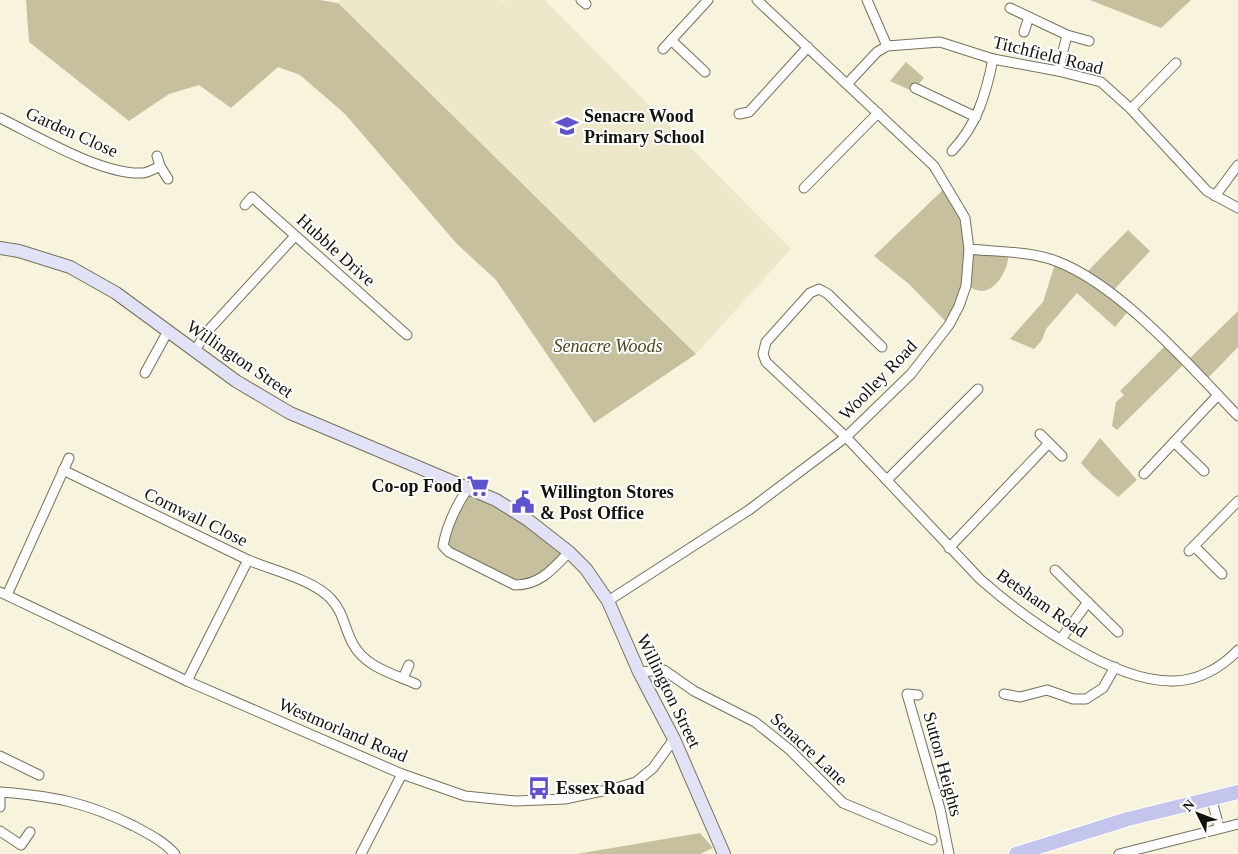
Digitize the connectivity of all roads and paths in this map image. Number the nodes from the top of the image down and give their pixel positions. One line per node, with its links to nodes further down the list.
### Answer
1 (708, 0): 8 (street)
2 (757, 0): 11 (street, Woolley Road)
3 (867, 0): 10 (street)
4 (1010, 8): 5 (street)
5 (1029, 17): 6 (street); 7 (street)
6 (1024, 32)
7 (1067, 35): 9 (street); 15 (street)
8 (671, 40): 12 (street); 16 (street)
9 (1089, 41)
10 (887, 46): 13 (street, Titchfield Road); 17 (street)
11 (808, 47): 17 (street, Woolley Road); 21 (street)
12 (663, 49)
13 (993, 59): 15 (street, Titchfield Road); 22 (street)
14 (1176, 63): 19 (street)
15 (1058, 71): 19 (street, Titchfield Road)
16 (705, 72)
17 (848, 83): 20 (street, Woolley Road)
18 (915, 88): 22 (street)
19 (1131, 109): 30 (street, Titchfield Road)
20 (878, 113): 29 (street); 35 (street, Woolley Road)
21 (739, 114)
22 (976, 116): 24 (street)
23 (0, 118): 27 (street, Garden Close)
24 (952, 151)
25 (157, 156): 27 (street)
26 (1238, 165): 30 (street)
27 (160, 166): 28 (street)
28 (168, 179)
29 (804, 188)
30 (1215, 196): 32 (street, Titchfield Road)
31 (245, 205): 33 (street, Hubble Drive)
32 (1238, 208)
33 (295, 236): 37 (street, Hubble Drive); 39 (street)
34 (0, 248): 36 (street, Willington Street)
35 (969, 249): 42 (street); 45 (street, Woolley Road)
36 (168, 331): 39 (street, Willington Street); 40 (street)
37 (407, 335)
38 (882, 347): 45 (street, Betsham Road)
39 (195, 351): 54 (street, Willington Street)
40 (145, 374)
41 (978, 389): 53 (street)
42 (1218, 395): 43 (street); 46 (street)
43 (1238, 416)
44 (1040, 434): 47 (street)
45 (846, 437): 53 (street, Betsham Road); 62 (street, Woolley Road)
46 (1174, 442): 51 (street); 52 (street)
47 (1049, 443): 48 (street); 56 (street)
48 (1062, 456)
49 (69, 458): 50 (street)
50 (63, 470): 58 (street, Cornwall Close); 61 (street)
51 (1204, 471)
52 (1144, 474)
53 (887, 480): 56 (street, Betsham Road)
54 (468, 488): 57 (street, Willington Street); 57 (street)
55 (1238, 501): 60 (street)
56 (949, 548): 65 (street, Betsham Road)
57 (568, 552): 62 (street, Willington Street)
58 (248, 560): 70 (street); 71 (street, Cornwall Close)
59 (1055, 570): 63 (street)
60 (1222, 574)
61 (3, 594): 71 (street, Westmorland Road)
62 (608, 601): 69 (street, Willington Street)
63 (1088, 602): 64 (street); 65 (street)
64 (1118, 632)
65 (1061, 639): 68 (street, Betsham Road)
66 (1238, 650): 68 (street, Betsham Road)
67 (409, 665): 70 (street)
68 (1115, 667): 73 (street)
69 (639, 672): 75 (street, Willington Street); 87 (street, Senacre Lane)
70 (403, 678): 72 (street)
71 (187, 681): 77 (street, Westmorland Road)
72 (416, 684)
73 (1004, 694)
74 (918, 695): 91 (street, Sutton Heights)
75 (674, 739): 77 (street, Westmorland Road); 90 (street, Willington Street)
76 (0, 756): 78 (street)
77 (402, 774): 89 (street)
78 (33, 775)
79 (1238, 792): 81 (main road)
80 (0, 793): 82 (street); 88 (street)
81 (1211, 797): 84 (street); 92 (main road)
82 (0, 807)
83 (1238, 824): 84 (street)
84 (1219, 827): 93 (street)
85 (0, 831): 86 (street)
86 (30, 832)
87 (932, 840)
88 (175, 854)
89 (362, 854)
90 (724, 854)
91 (949, 854)
92 (1016, 854)
93 (1119, 854)

